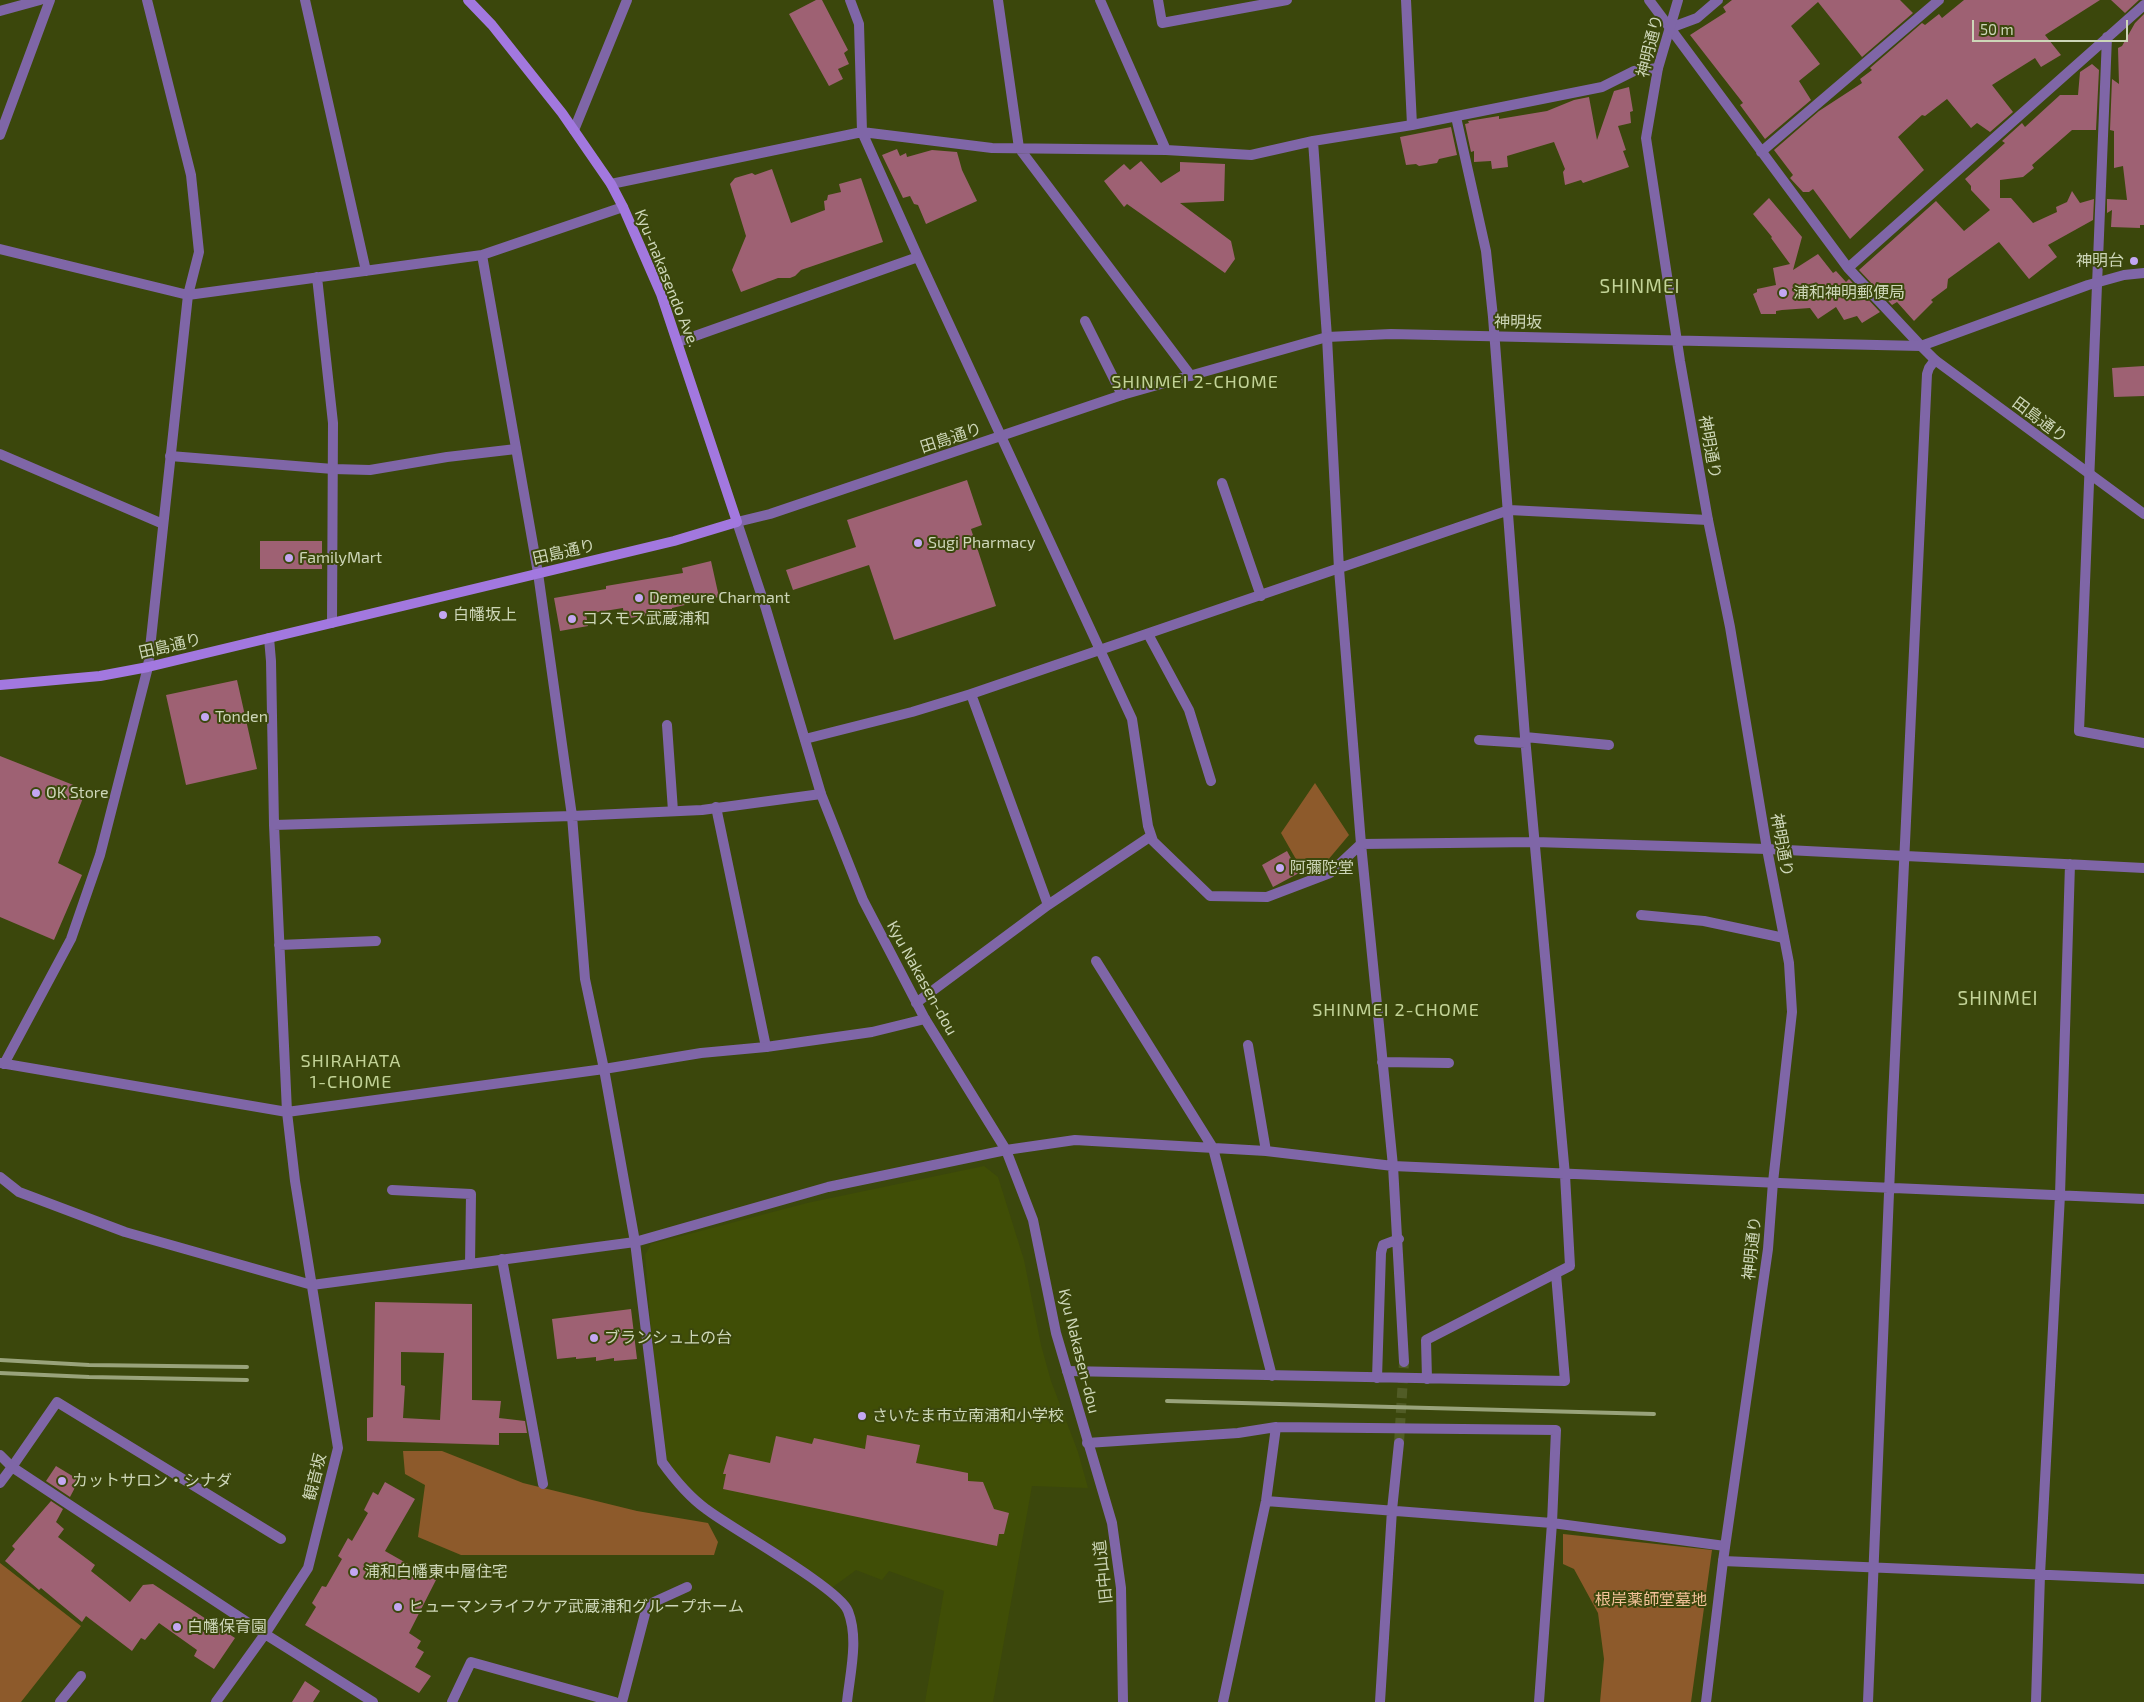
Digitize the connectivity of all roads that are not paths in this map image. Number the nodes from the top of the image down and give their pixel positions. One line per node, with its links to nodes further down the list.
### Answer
1 (40, 0): 18 (street)
2 (50, 0): 26 (street)
3 (147, 0): 41 (street)
4 (305, 0): 37 (street)
5 (468, 0): 24 (main road, Kyu-nakasendo Ave.)
6 (627, 0): 24 (street)
7 (850, 0): 25 (street)
8 (998, 0): 28 (street)
9 (1100, 0): 29 (street)
10 (1158, 0): 11 (street)
11 (1287, 0)
12 (1406, 0): 23 (street)
13 (1649, 0): 19 (street, 田島通り)
14 (1678, 0): 19 (street, 神明通り)
15 (1718, 0): 19 (street)
16 (1939, 0): 30 (street)
17 (2144, 5): 20 (street)
18 (0, 11)
19 (1670, 28): 21 (street, 神明通り); 30 (street, 田島通り)
20 (2107, 37): 36 (street); 40 (street)
21 (1658, 68): 22 (street); 45 (street, 神明通り)
22 (1456, 117): 23 (street); 44 (street)
23 (1412, 125): 27 (street)
24 (574, 130): 31 (main road, Kyu-nakasendo Ave.)
25 (862, 132): 28 (street); 31 (street); 35 (street)
26 (0, 135)
27 (1313, 140): 29 (street); 43 (street)
28 (1019, 148): 29 (street); 49 (street)
29 (1166, 150)
30 (1761, 152): 36 (street, 田島通り)
31 (611, 184): 32 (main road, Kyu-nakasendo Ave.)
32 (623, 207): 34 (street); 46 (main road, Kyu-nakasendo Ave.)
33 (0, 249): 41 (street)
34 (482, 255): 37 (street); 52 (street)
35 (918, 257): 46 (street); 51 (street)
36 (1848, 268): 47 (street, 田島通り)
37 (366, 271): 39 (street)
38 (2144, 272): 40 (street)
39 (317, 277): 41 (street); 55 (street)
40 (2098, 282): 47 (street); 56 (street)
41 (188, 295): 54 (street)
42 (1085, 321): 50 (street)
43 (1327, 337): 44 (street, 神明坂); 49 (street, 神明坂); 63 (street)
44 (1495, 337): 45 (street, 神明坂); 58 (street)
45 (1677, 341): 47 (street, 神明坂); 60 (street, 神明通り)
46 (678, 342): 61 (main road, Kyu-nakasendo Ave.)
47 (1921, 346): 48 (street, 田島通り)
48 (1935, 360): 56 (street, 田島通り); 89 (street)
49 (1192, 376): 50 (street, 神明坂)
50 (1122, 395): 51 (street, 田島通り)
51 (1001, 437): 61 (street, 田島通り); 69 (street)
52 (516, 449): 55 (street); 64 (street)
53 (0, 454): 62 (street)
54 (170, 456): 55 (street); 62 (street)
55 (333, 469): 66 (street)
56 (2090, 476): 59 (street, 田島通り); 77 (street)
57 (1222, 483): 65 (street)
58 (1509, 510): 60 (street); 63 (street); 76 (street)
59 (2144, 514)
60 (1708, 520): 88 (street, 神明通り)
61 (737, 522): 64 (main road, 田島通り); 74 (street, Kyu Nakasen-dou)
62 (163, 524): 70 (street)
63 (1339, 569): 65 (street); 87 (street)
64 (538, 573): 66 (main road, 田島通り); 83 (street)
65 (1260, 596): 67 (street)
66 (332, 623): 68 (main road, 田島通り)
67 (1148, 634): 69 (street); 79 (street)
68 (269, 638): 70 (main road, 田島通り); 84 (street, 観音坂)
69 (1101, 650): 72 (street); 85 (street)
70 (148, 667): 71 (main road, 田島通り); 104 (street)
71 (0, 684)
72 (971, 694): 74 (street); 93 (street)
73 (667, 726): 82 (street)
74 (805, 739): 80 (street, Kyu Nakasen-dou)
75 (1479, 740): 76 (street)
76 (1525, 740): 78 (street); 86 (street)
77 (2144, 743)
78 (1609, 745)
79 (1211, 781)
80 (821, 794): 81 (street); 99 (street, Kyu Nakasen-dou)
81 (716, 808): 82 (street); 102 (street)
82 (673, 811): 83 (street)
83 (572, 816): 84 (street); 106 (street)
84 (274, 825): 97 (street, 観音坂)
85 (1152, 836): 87 (street); 93 (street)
86 (1535, 842): 87 (street); 88 (street); 112 (street)
87 (1361, 844): 103 (street)
88 (1768, 849): 89 (street); 95 (street, 神明通り)
89 (1903, 856): 91 (street); 115 (street)
90 (2144, 859): 92 (street)
91 (2070, 864): 92 (street); 117 (street)
92 (2144, 868)
93 (1048, 905): 99 (street)
94 (1641, 916): 95 (street)
95 (1784, 938): 114 (street, 神明通り)
96 (376, 941): 97 (street)
97 (279, 945): 107 (street, 観音坂)
98 (1096, 961): 108 (street)
99 (916, 1003): 100 (street, Kyu Nakasen-dou)
100 (925, 1019): 102 (street); 109 (street, Kyu Nakasen-dou)
101 (1248, 1045): 110 (street)
102 (766, 1047): 106 (street)
103 (1382, 1062): 105 (street); 111 (street)
104 (2, 1063): 107 (street)
105 (1449, 1063)
106 (604, 1069): 107 (street); 120 (street)
107 (288, 1112): 124 (street, 観音坂)
108 (1213, 1148): 109 (street); 110 (street); 127 (street)
109 (1006, 1150): 120 (street); 126 (street, Kyu Nakasen-dou)
110 (1266, 1151): 111 (street)
111 (1393, 1166): 112 (street); 119 (street)
112 (1565, 1175): 114 (street); 123 (street)
113 (0, 1177): 124 (street)
114 (1773, 1182): 115 (street); 141 (street, 神明通り)
115 (1888, 1188): 117 (street); 143 (street)
116 (392, 1190): 122 (street)
117 (2060, 1196): 118 (street); 144 (street)
118 (2144, 1199)
119 (1399, 1239): 125 (street); 128 (street)
120 (635, 1242): 121 (street); 155 (street)
121 (502, 1259): 122 (street); 136 (street)
122 (470, 1264): 124 (street)
123 (1556, 1274): 129 (street); 129 (street)
124 (312, 1285): 147 (street, 観音坂)
125 (1404, 1362)
126 (1067, 1371): 127 (street); 131 (street, Kyu Nakasen-dou)
127 (1272, 1376): 128 (street)
128 (1377, 1378): 129 (street)
129 (1427, 1379)
130 (1276, 1427): 131 (street); 137 (street); 139 (street)
131 (1088, 1443): 156 (street, 旧中山道)
132 (1399, 1443): 138 (street)
133 (0, 1455): 134 (street)
134 (12, 1467): 135 (street); 140 (street); 147 (street)
135 (0, 1483)
136 (542, 1484)
137 (1266, 1501): 138 (street); 157 (street)
138 (1392, 1510): 139 (street); 158 (street)
139 (1552, 1523): 141 (street); 159 (street)
140 (281, 1539)
141 (1726, 1546): 142 (street, 神明通り)
142 (1723, 1561): 143 (street); 160 (street, 神明通り)
143 (1873, 1568): 144 (street); 161 (street)
144 (2040, 1575): 145 (street); 162 (street)
145 (2144, 1579)
146 (687, 1587): 154 (street)
147 (265, 1634): 150 (street, 観音坂); 151 (street)
148 (81, 1676): 149 (street)
149 (60, 1702)
150 (216, 1702)
151 (373, 1702)
152 (452, 1702): 153 (street)
153 (615, 1702)
154 (622, 1702)
155 (847, 1702)
156 (1123, 1702)
157 (1223, 1702)
158 (1380, 1702)
159 (1540, 1702)
160 (1706, 1702)
161 (1868, 1702)
162 (2036, 1702)

